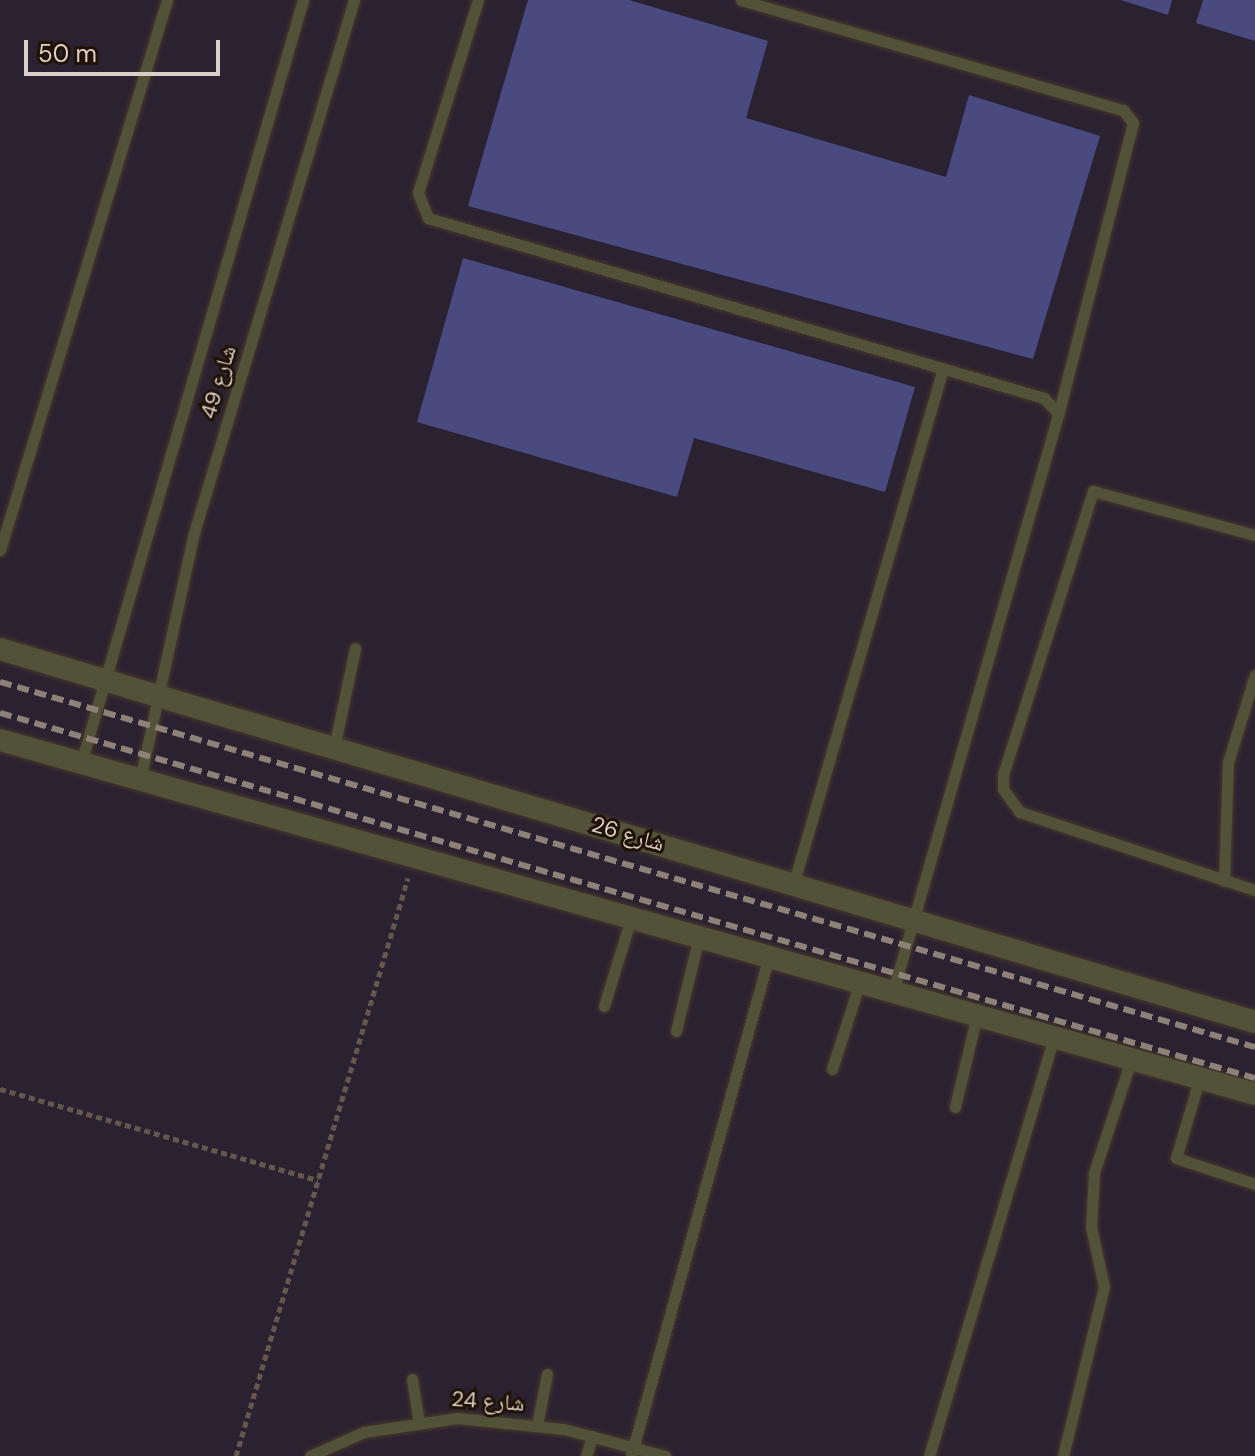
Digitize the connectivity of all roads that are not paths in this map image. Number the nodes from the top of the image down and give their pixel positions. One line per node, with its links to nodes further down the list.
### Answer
1 (167, 0): 8 (lane)
2 (303, 0): 14 (lane, شارع 49)
3 (354, 0): 15 (lane, شارع 49)
4 (478, 0): 6 (lane)
5 (741, 0): 7 (lane)
6 (943, 368): 7 (lane); 21 (lane)
7 (1058, 415): 24 (lane)
8 (6, 508): 10 (lane)
9 (1255, 535): 20 (lane)
10 (0, 550)
11 (355, 648): 17 (lane)
12 (0, 649): 14 (street, شارع 26)
13 (1255, 675): 20 (lane)
14 (101, 678): 15 (street, شارع 26); 18 (lane, شارع 49)
15 (156, 693): 17 (street, شارع 26); 19 (lane, شارع 49)
16 (0, 740): 18 (street)
17 (334, 748): 21 (street, شارع 26)
18 (81, 763): 19 (street)
19 (140, 781): 23 (street)
20 (1224, 881): 22 (lane)
21 (794, 882): 24 (street, شارع 26)
22 (1255, 890)
23 (631, 918): 25 (street); 29 (lane)
24 (910, 919): 28 (lane); 31 (street, شارع 26)
25 (699, 937): 26 (street); 32 (lane)
26 (769, 956): 27 (street); 45 (lane)
27 (860, 981): 28 (street); 35 (lane)
28 (893, 991): 30 (street)
29 (604, 1006)
30 (977, 1014): 33 (street); 38 (lane)
31 (1255, 1022)
32 (676, 1031)
33 (1054, 1035): 34 (street); 49 (lane)
34 (1133, 1057): 36 (street); 50 (lane)
35 (832, 1069)
36 (1200, 1077): 37 (street); 39 (lane)
37 (1255, 1094)
38 (955, 1107)
39 (1255, 1184)
40 (547, 1374): 43 (lane)
41 (412, 1379): 42 (lane)
42 (418, 1418): 43 (lane, شارع 24); 46 (lane, شارع 24)
43 (537, 1425): 44 (lane, شارع 24)
44 (592, 1436): 45 (lane, شارع 24); 47 (lane)
45 (632, 1451): 48 (lane, شارع 24)
46 (310, 1456)
47 (586, 1456)
48 (665, 1456)
49 (929, 1456)
50 (1063, 1456)

